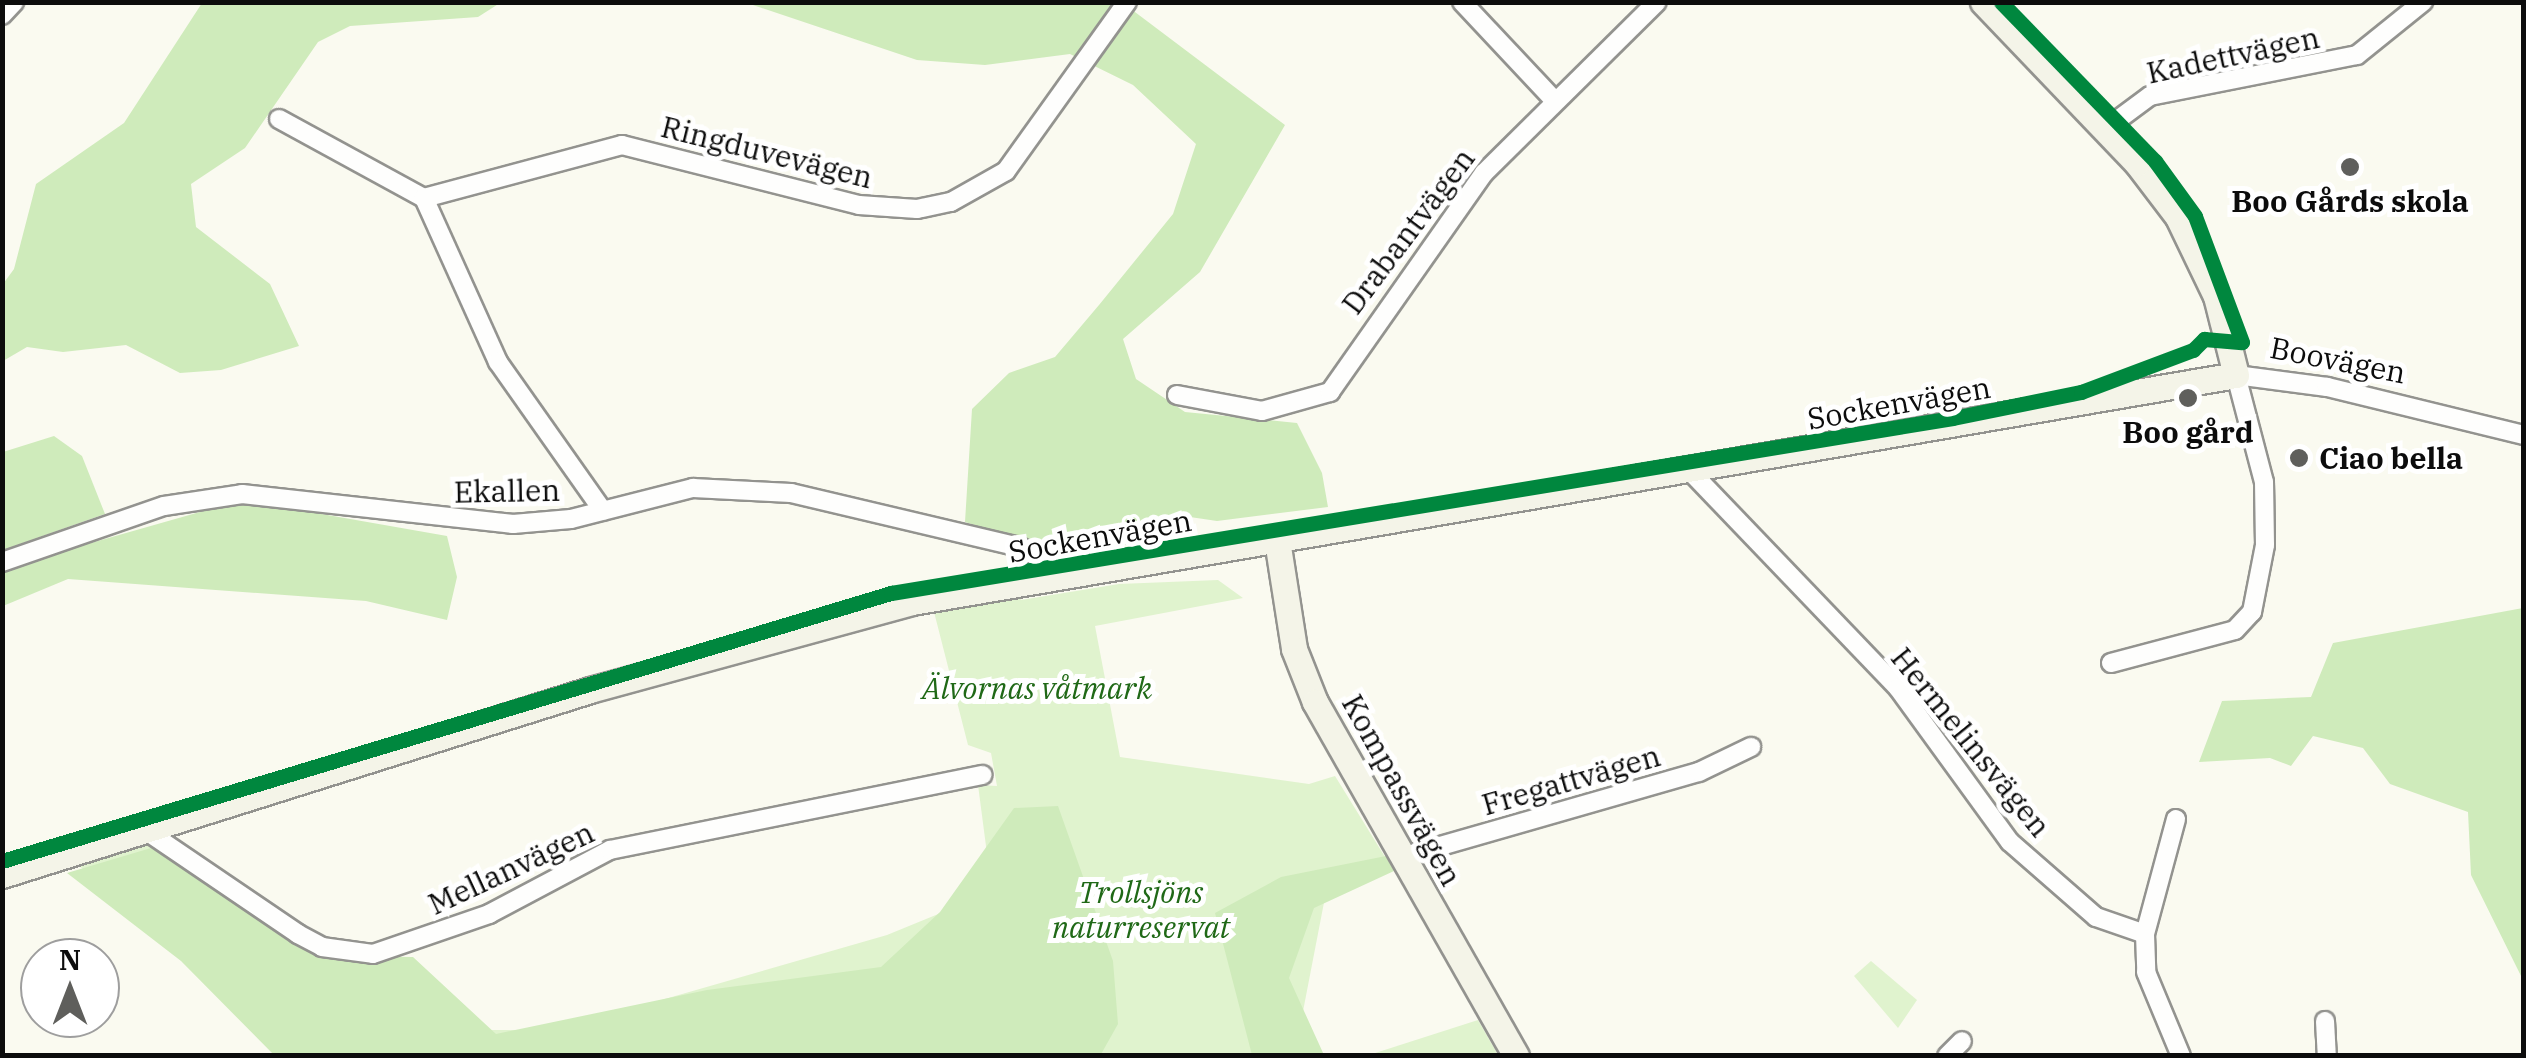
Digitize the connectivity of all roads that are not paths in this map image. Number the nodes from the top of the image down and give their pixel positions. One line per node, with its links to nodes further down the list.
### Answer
1 (14, 2): 7 (street)
2 (1127, 2): 11 (street, Ringduvevägen)
3 (1462, 2): 8 (street)
4 (1656, 2): 8 (street, Drabantvägen)
5 (1983, 2): 10 (street, Boovägen)
6 (2424, 2): 10 (street, Kadettvägen)
7 (2, 15)
8 (1552, 98): 13 (street, Drabantvägen)
9 (279, 119): 11 (street)
10 (2104, 130): 12 (street, Boovägen)
11 (424, 198): 16 (street)
12 (2236, 375): 14 (street, Boovägen); 15 (street, Sockenvägen); 20 (street)
13 (1177, 395)
14 (2524, 435)
15 (1690, 472): 17 (street, Sockenvägen); 27 (street, Hermelinsvägen)
16 (603, 510): 18 (street, Ekallen); 19 (street, Ekallen)
17 (1277, 540): 19 (street, Sockenvägen); 25 (street, Kompassvägen)
18 (2, 562)
19 (1068, 574): 24 (street, Sockenvägen)
20 (2112, 663)
21 (1752, 747): 25 (street, Fregattvägen)
22 (983, 775): 24 (street, Mellanvägen)
23 (2176, 820): 27 (street)
24 (151, 834): 26 (street, Sockenvägen)
25 (1402, 857): 30 (street, Kompassvägen)
26 (2, 875)
27 (2145, 934): 32 (street)
28 (2325, 1021): 33 (street)
29 (1962, 1041): 31 (street)
30 (1516, 1056)
31 (1946, 1056)
32 (2181, 1056)
33 (2327, 1056)

